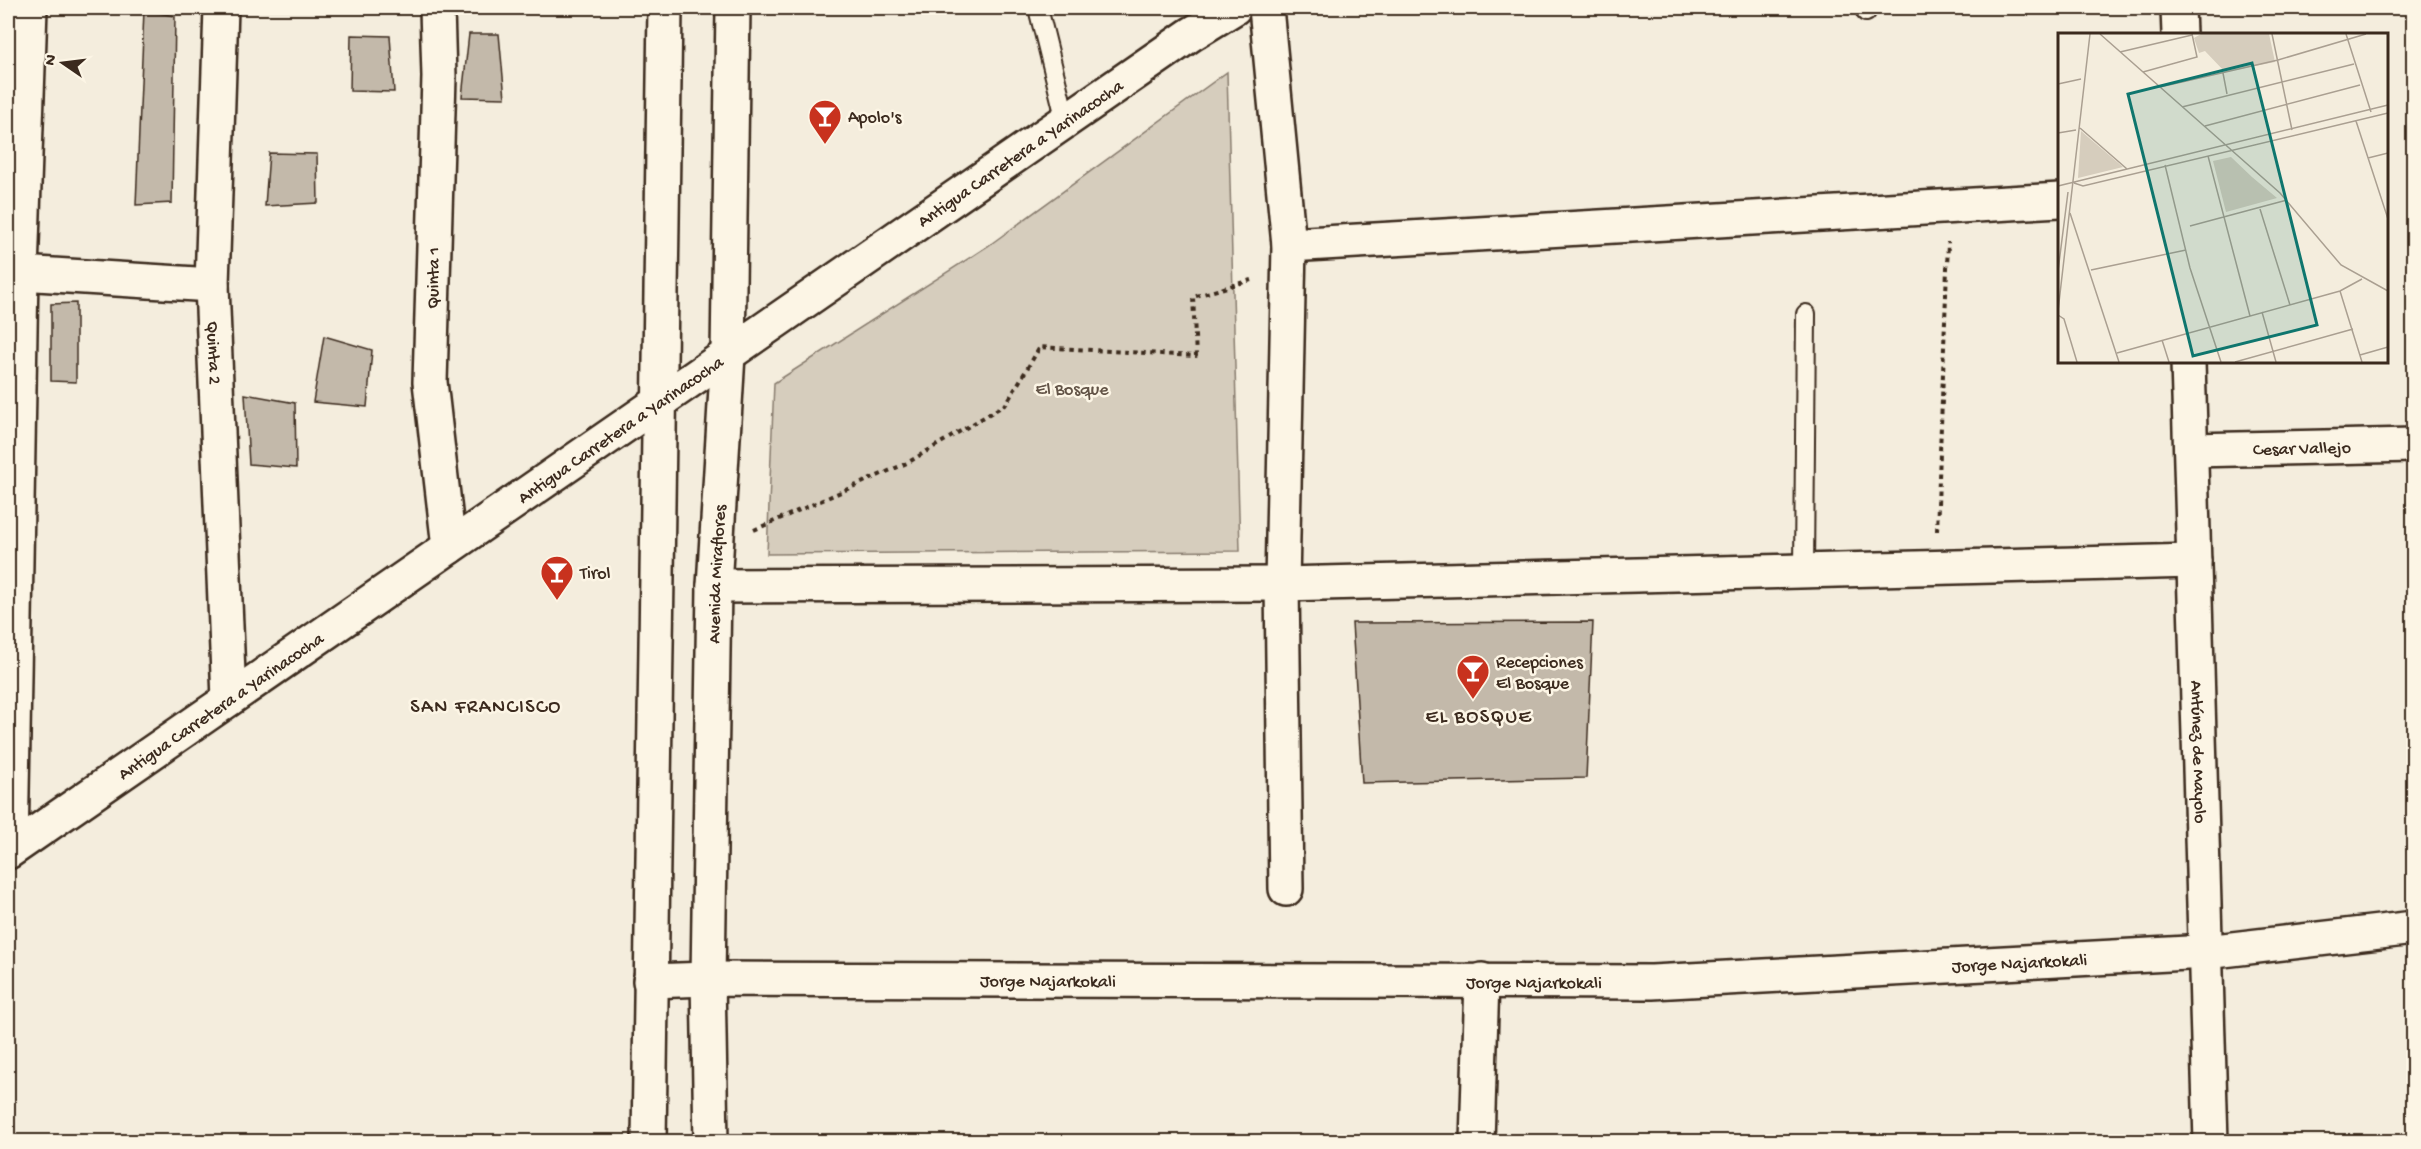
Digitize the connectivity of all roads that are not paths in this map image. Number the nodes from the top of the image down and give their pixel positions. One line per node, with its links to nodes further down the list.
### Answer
1 (30, 8): 14 (street)
2 (220, 8): 15 (street, Quinta 2)
3 (438, 8): 22 (street, Quinta 1)
4 (665, 8): 19 (street)
5 (733, 8): 17 (street, Avenida Miraflores)
6 (1038, 8): 11 (lane)
7 (1234, 8): 11 (street, Antigua Carretera a Yarinacocha)
8 (1266, 8): 13 (street)
9 (2178, 8): 10 (street)
10 (2179, 33)
11 (1066, 121): 17 (street, Antigua Carretera a Yarinacocha)
12 (2058, 200): 13 (street)
13 (1289, 257): 25 (street)
14 (21, 273): 15 (street); 28 (street)
15 (212, 285): 27 (street, Quinta 2)
16 (1806, 314): 24 (lane)
17 (728, 355): 19 (street, Antigua Carretera a Yarinacocha); 26 (street, Avenida Miraflores)
18 (2188, 363): 21 (street, Antúnez de Mayolo)
19 (658, 403): 22 (street, Antigua Carretera a Yarinacocha); 34 (street)
20 (2414, 445): 21 (street, Cesar Vallejo)
21 (2191, 450): 23 (street, Antúnez de Mayolo)
22 (449, 547): 27 (street, Antigua Carretera a Yarinacocha)
23 (2194, 561): 24 (street); 31 (street, Antúnez de Mayolo)
24 (1804, 571): 25 (street)
25 (1282, 584): 26 (street); 29 (street)
26 (714, 586): 32 (street, Avenida Miraflores)
27 (229, 699): 28 (street, Antigua Carretera a Yarinacocha)
28 (9, 850)
29 (1286, 889)
30 (2414, 928): 31 (street, Jorge Najarkokali)
31 (2206, 952): 33 (street, Jorge Najarkokali); 38 (street, Antúnez de Mayolo)
32 (708, 978): 33 (street, Jorge Najarkokali); 34 (street, Jorge Najarkokali); 36 (street, Avenida Miraflores)
33 (1482, 980): 37 (street)
34 (650, 981): 35 (street)
35 (649, 1142)
36 (711, 1142)
37 (1477, 1142)
38 (2211, 1142)

